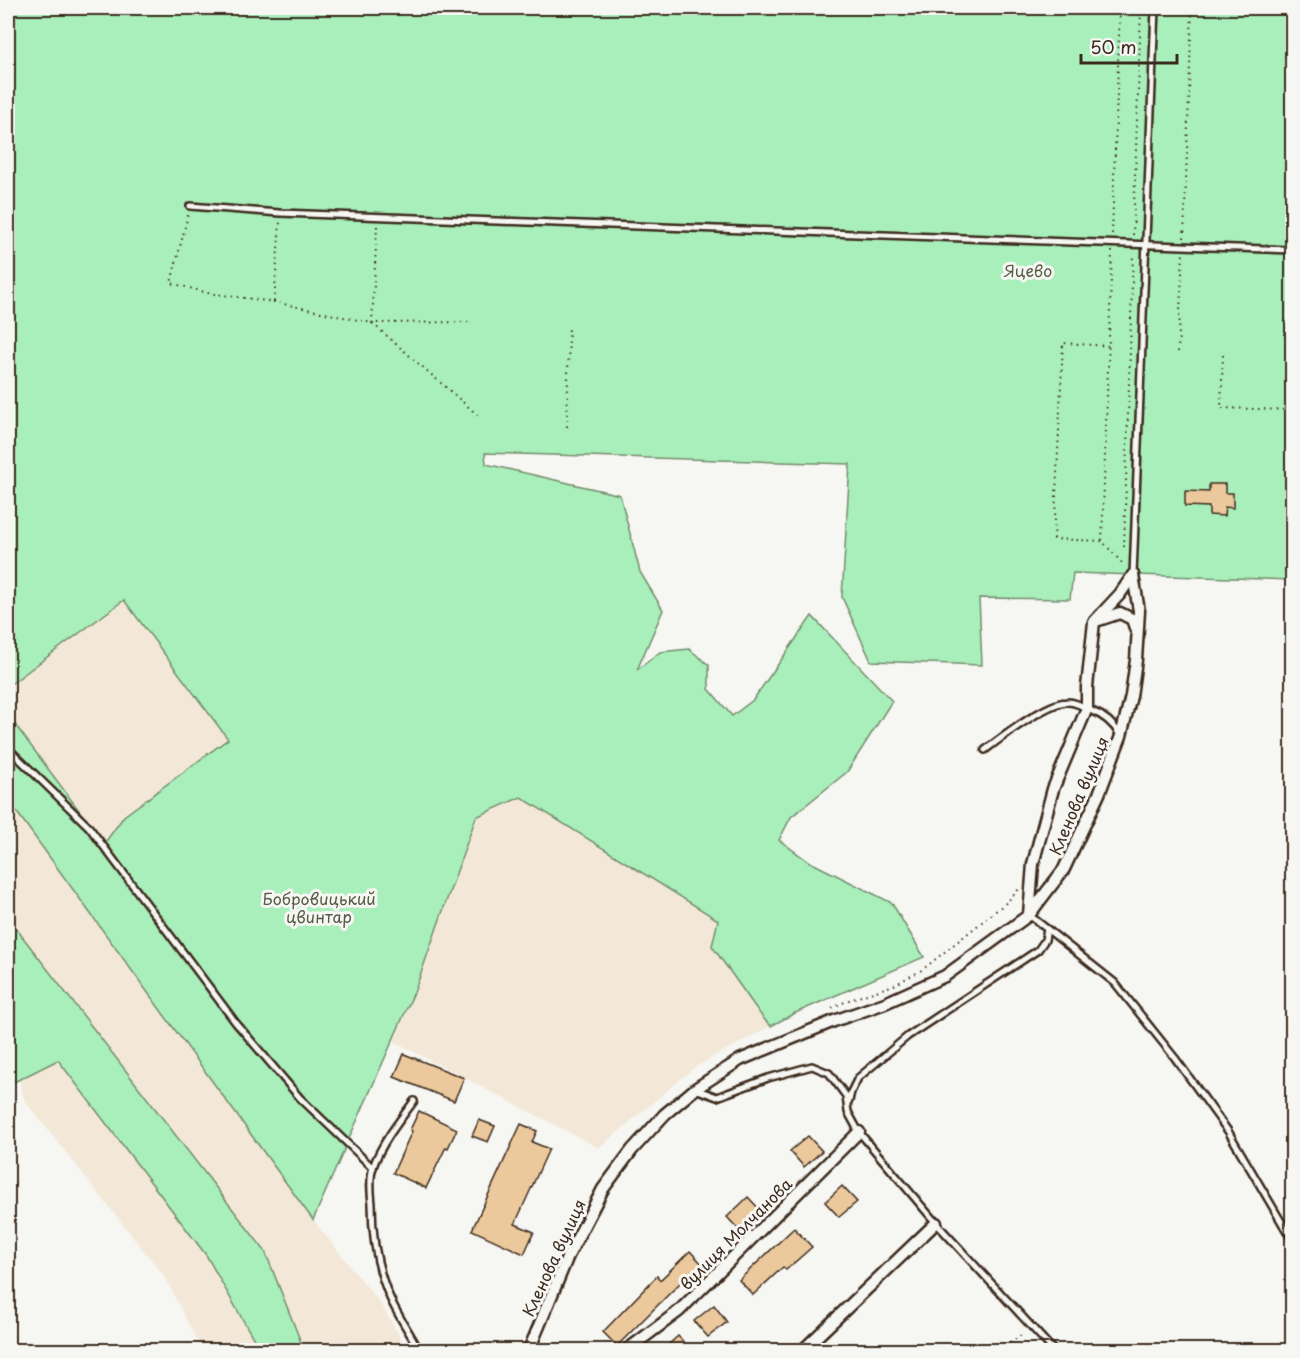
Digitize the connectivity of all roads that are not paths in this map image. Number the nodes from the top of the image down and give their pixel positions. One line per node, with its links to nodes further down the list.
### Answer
1 (1155, 8): 3 (lane)
2 (190, 206): 3 (lane)
3 (1146, 243): 4 (lane); 5 (lane)
4 (1293, 250)
5 (1133, 575): 6 (street); 7 (street, Кленова вулиця)
6 (1094, 622): 7 (street); 8 (street, Кленова вулиця)
7 (1138, 634): 9 (street, Кленова вулиця)
8 (1087, 708): 9 (lane); 11 (lane); 12 (street, Кленова вулиця)
9 (1121, 736): 12 (street, Кленова вулиця)
10 (8, 748): 18 (lane)
11 (985, 750)
12 (1029, 915): 13 (lane); 14 (street, Кленова вулиця)
13 (1047, 929): 16 (lane); 20 (lane)
14 (695, 1089): 16 (lane); 22 (street, Кленова вулиця)
15 (414, 1101): 18 (lane)
16 (848, 1112): 17 (lane)
17 (860, 1132): 19 (lane); 23 (street, вулиця Молчанова)
18 (373, 1168): 21 (lane)
19 (936, 1223): 24 (street); 25 (lane)
20 (1293, 1240)
21 (419, 1350)
22 (529, 1350)
23 (627, 1350)
24 (803, 1350)
25 (1053, 1350)

